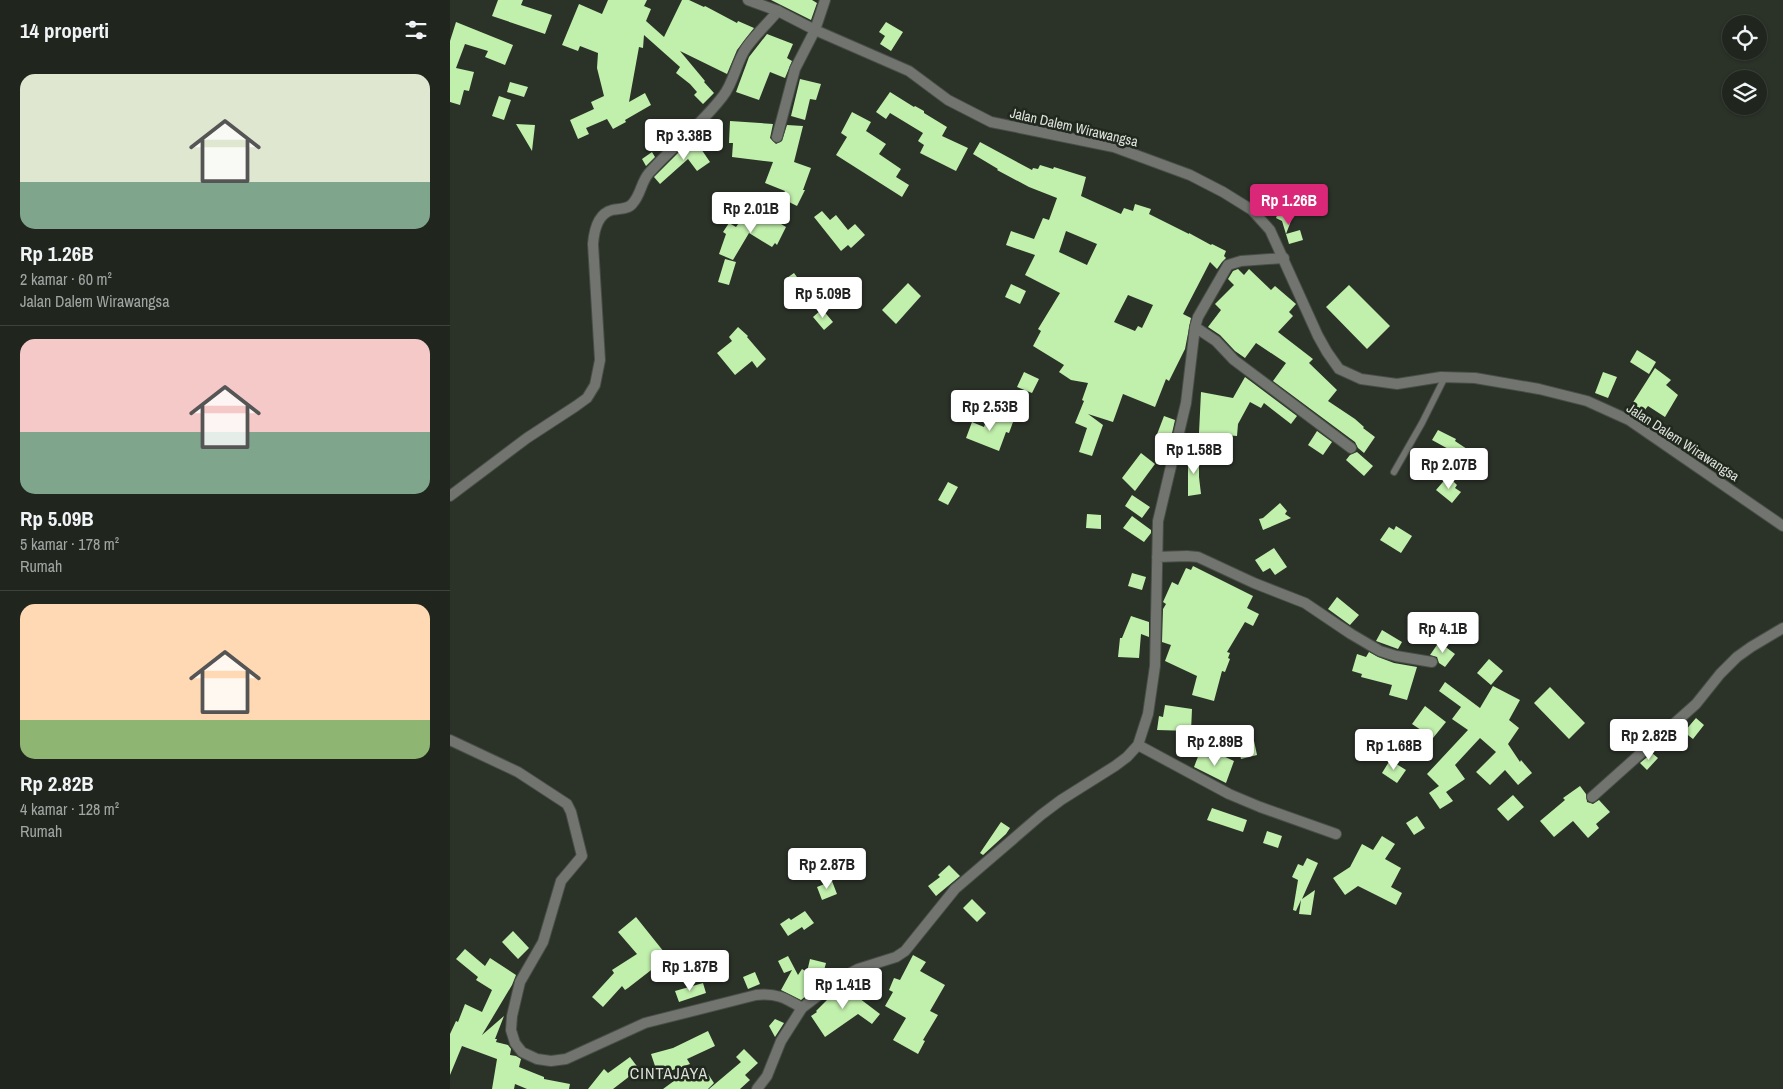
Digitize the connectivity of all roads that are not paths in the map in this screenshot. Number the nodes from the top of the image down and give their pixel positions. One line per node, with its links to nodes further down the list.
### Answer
1 (748, 0): 3 (street, Jalan Dalem Wirawangsa)
2 (825, 0): 4 (street)
3 (778, 11): 4 (street, Jalan Dalem Wirawangsa); 11 (street)
4 (815, 30): 5 (street); 6 (street, Jalan Dalem Wirawangsa)
5 (777, 137)
6 (1284, 258): 7 (street); 8 (street, Jalan Dalem Wirawangsa)
7 (1195, 327): 9 (street); 13 (street)
8 (1445, 377): 10 (lane); 12 (street, Jalan Dalem Wirawangsa)
9 (1351, 448)
10 (1394, 472)
11 (450, 496)
12 (1783, 526)
13 (1157, 557): 15 (street); 17 (street)
14 (1783, 628): 18 (street)
15 (1432, 662)
16 (450, 740): 20 (street)
17 (1138, 745): 19 (street); 20 (street)
18 (1592, 797)
19 (1336, 834)
20 (799, 1012): 21 (street)
21 (757, 1089)

